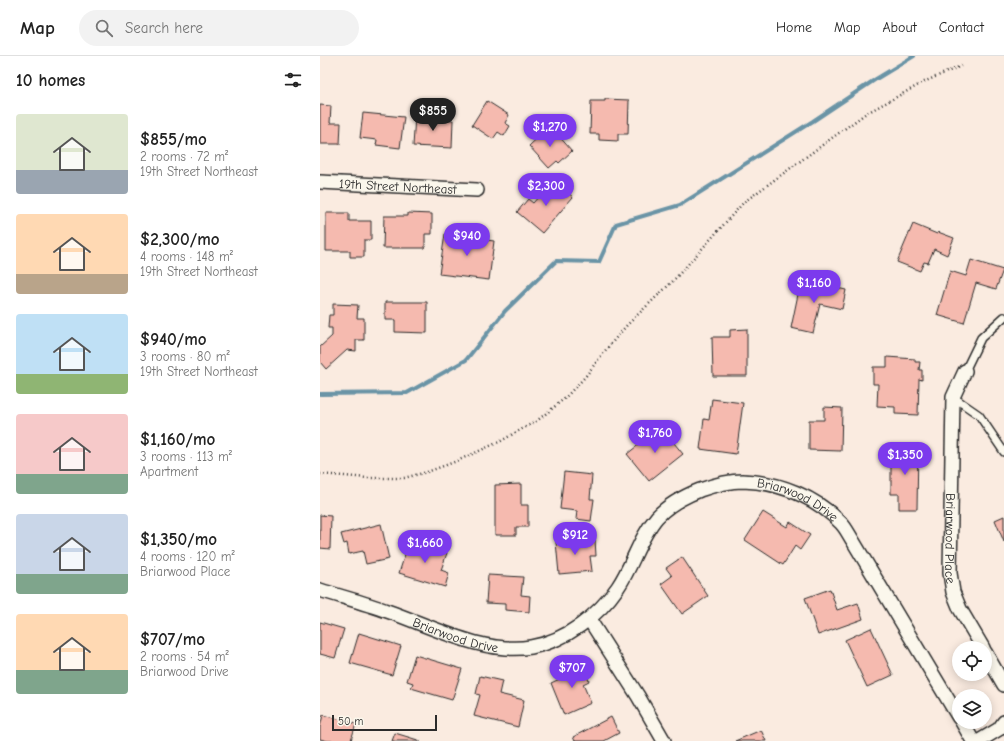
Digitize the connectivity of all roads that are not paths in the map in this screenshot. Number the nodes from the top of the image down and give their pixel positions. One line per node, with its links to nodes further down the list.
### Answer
1 (320, 182): 2 (street, 19th Street Northeast)
2 (477, 190)
3 (1004, 317): 4 (lane, Briarwood Place)
4 (965, 371): 5 (street, Briarwood Place)
5 (953, 397): 6 (lane); 9 (street, Briarwood Place)
6 (1004, 452)
7 (320, 590): 8 (street, Briarwood Drive)
8 (589, 619): 12 (street, Briarwood Drive); 15 (street)
9 (979, 641)
10 (992, 664): 11 (street)
11 (1004, 685)
12 (952, 706)
13 (1004, 722): 17 (street)
14 (966, 729): 16 (street)
15 (664, 741)
16 (973, 741)
17 (979, 741)

